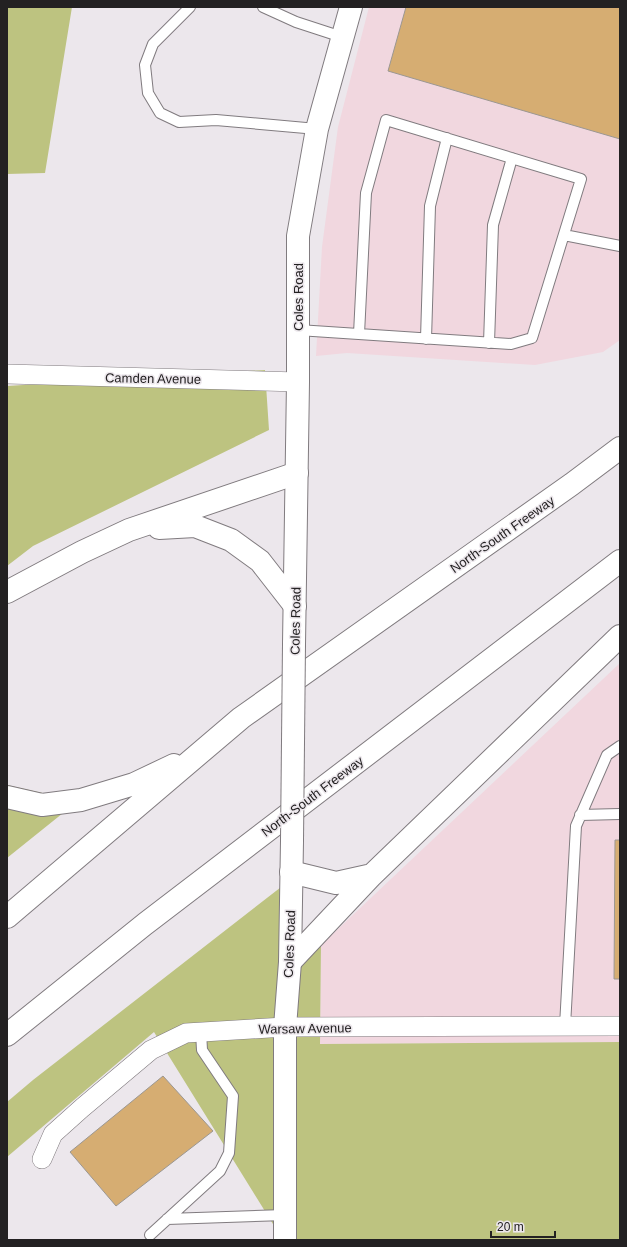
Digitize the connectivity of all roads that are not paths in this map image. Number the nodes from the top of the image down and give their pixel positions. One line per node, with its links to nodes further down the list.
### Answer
1 (190, 7): 5 (lane)
2 (263, 7): 4 (lane)
3 (351, 7): 4 (main road, Coles Road)
4 (342, 37): 5 (main road, Coles Road)
5 (317, 129): 10 (main road, Coles Road)
6 (447, 138): 7 (lane); 11 (lane); 12 (lane)
7 (512, 158): 8 (lane); 13 (lane)
8 (564, 235): 9 (lane); 13 (lane)
9 (620, 246)
10 (298, 330): 11 (lane); 15 (main road, Coles Road)
11 (359, 334): 12 (lane)
12 (426, 339): 13 (lane)
13 (489, 343)
14 (7, 374): 15 (street, Camden Avenue)
15 (298, 382): 17 (main road, Coles Road)
16 (620, 448): 24 (main road, North-South Freeway)
17 (297, 473): 18 (main road); 21 (main road, Coles Road)
18 (129, 530): 20 (main road); 21 (main road)
19 (620, 561): 36 (main road, North-South Freeway)
20 (7, 592)
21 (295, 606): 28 (main road, Coles Road, bridge)
22 (620, 636): 29 (main road)
23 (620, 746): 27 (lane)
24 (199, 754): 25 (main road); 30 (main road, North-South Freeway)
25 (7, 797)
26 (620, 814): 27 (lane)
27 (580, 815): 32 (lane)
28 (291, 872): 29 (main road); 31 (main road, Coles Road)
29 (372, 875): 31 (main road)
30 (7, 917)
31 (290, 962): 34 (main road, Coles Road)
32 (565, 1026): 33 (street, Warsaw Avenue); 34 (street, Warsaw Avenue)
33 (620, 1026)
34 (284, 1027): 35 (street, Warsaw Avenue); 38 (main road, Coles Road)
35 (201, 1032): 37 (street, Warsaw Avenue); 39 (lane)
36 (7, 1035)
37 (42, 1159)
38 (285, 1215): 39 (lane); 41 (main road, Coles Road)
39 (167, 1219): 40 (lane)
40 (150, 1235)
41 (285, 1240)

